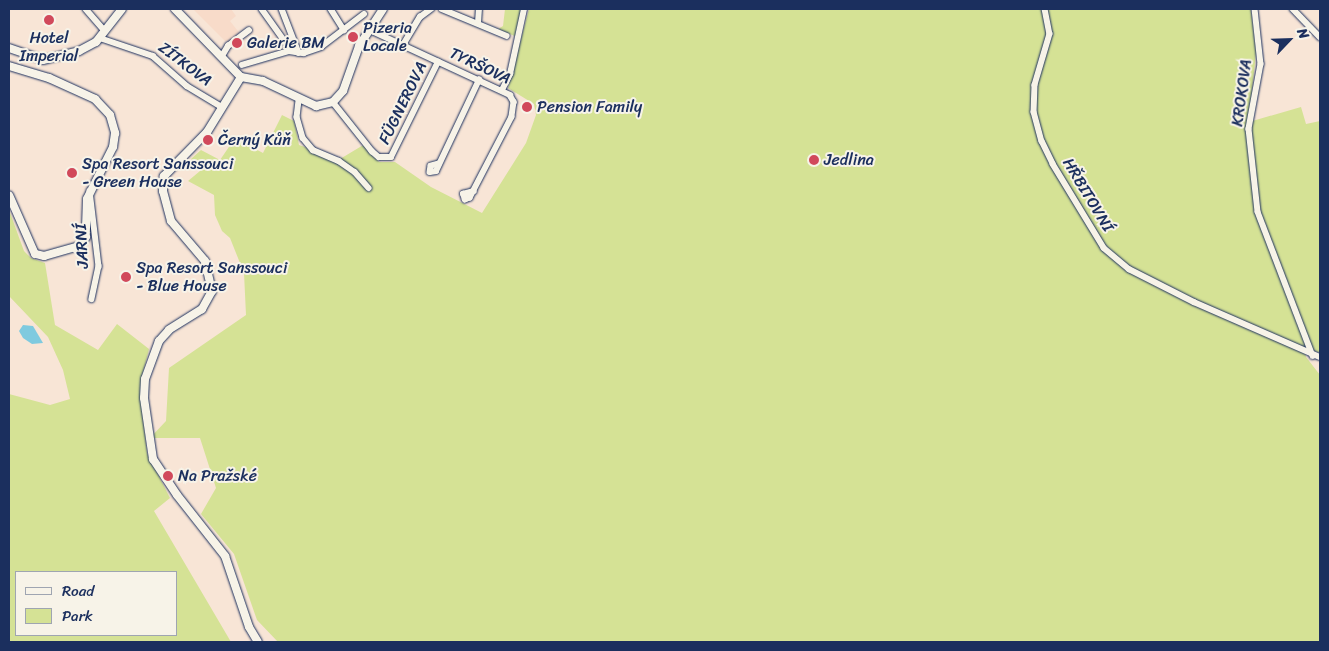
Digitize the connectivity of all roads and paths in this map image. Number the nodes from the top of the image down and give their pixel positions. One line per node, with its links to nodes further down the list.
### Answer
1 (86, 9): 21 (street)
2 (122, 9): 21 (street)
3 (174, 9): 28 (street)
4 (262, 9): 27 (street)
5 (282, 9): 27 (street)
6 (331, 9): 20 (street)
7 (382, 9): 16 (street)
8 (431, 9): 25 (street)
9 (442, 9): 17 (street)
10 (479, 9): 17 (street)
11 (524, 9): 34 (street)
12 (1044, 9): 44 (street, HŘBITOVNÍ)
13 (1256, 9): 44 (street, KROKOVA)
14 (1293, 9): 23 (street)
15 (363, 12): 16 (street); 20 (street)
16 (375, 19): 18 (street)
17 (478, 23): 22 (street)
18 (368, 29): 25 (street, TYRŠOVA); 36 (street)
19 (249, 30): 28 (street)
20 (344, 30): 27 (street)
21 (105, 31): 24 (street)
22 (507, 36)
23 (1320, 37)
24 (100, 38): 26 (street); 37 (street, ZÍTKOVA)
25 (403, 45): 29 (street, TYRŠOVA)
26 (9, 48)
27 (299, 53): 30 (street)
28 (222, 56): 32 (street)
29 (438, 62): 33 (street, TYRŠOVA); 36 (street, FÜGNEROVA)
30 (242, 64)
31 (9, 66): 41 (street)
32 (241, 77): 35 (street); 37 (street)
33 (479, 80): 34 (street, TYRŠOVA); 38 (street)
34 (502, 90): 40 (street, TYRŠOVA)
35 (299, 101): 36 (street); 39 (street)
36 (333, 102)
37 (222, 107): 46 (street)
38 (439, 164)
39 (369, 188)
40 (474, 191)
41 (90, 192): 42 (street); 43 (street, JARNÍ)
42 (9, 195)
43 (92, 299)
44 (1312, 356): 45 (street, HŘBITOVNÍ)
45 (1320, 357)
46 (258, 642)

